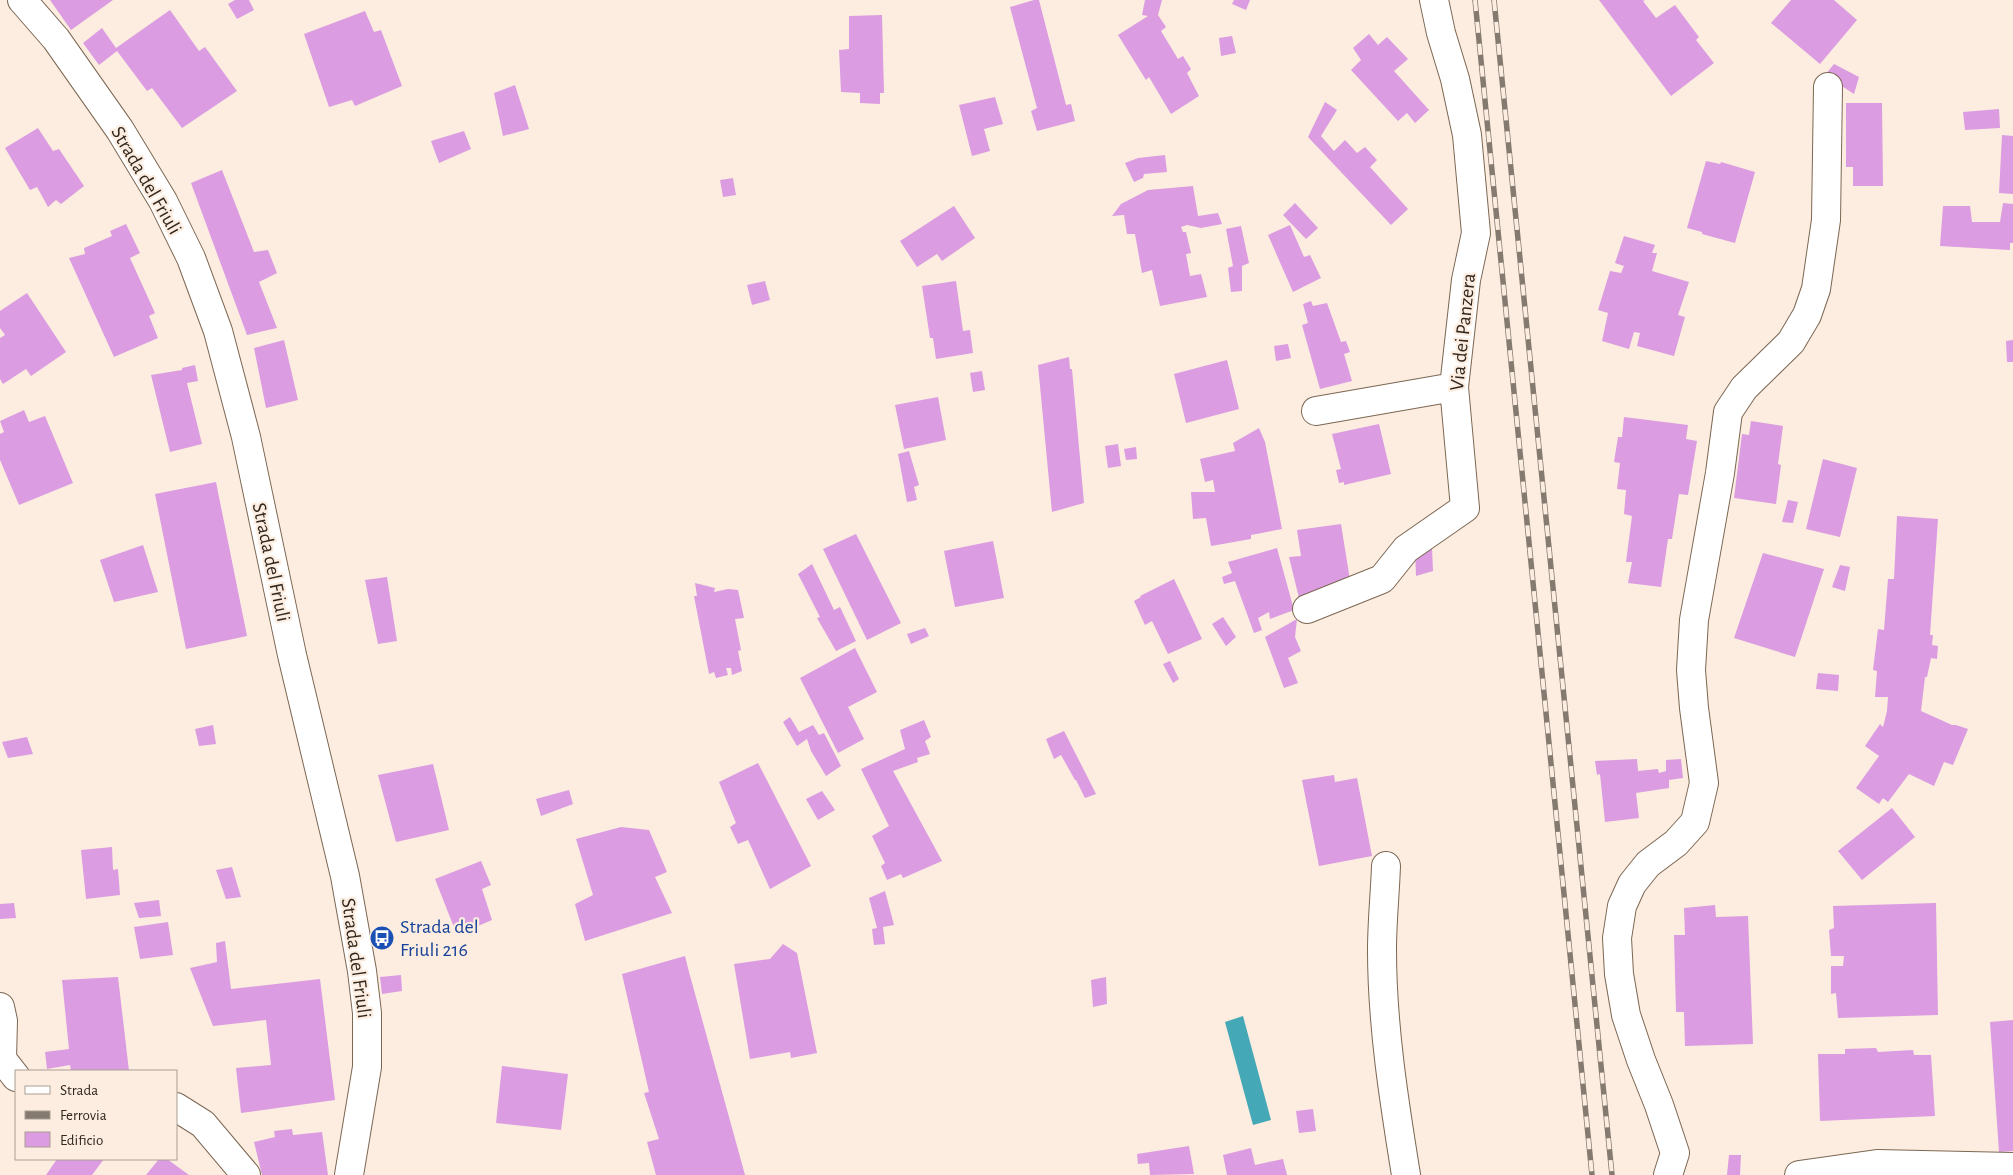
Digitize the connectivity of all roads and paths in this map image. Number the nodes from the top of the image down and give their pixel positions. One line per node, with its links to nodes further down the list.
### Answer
1 (22, 0): 13 (street, Strada del Friuli)
2 (1434, 0): 4 (street, Via dei Panzera)
3 (1828, 87): 15 (street)
4 (1454, 387): 5 (street); 6 (street, Via dei Panzera)
5 (1316, 411)
6 (1308, 609)
7 (1386, 866): 14 (street)
8 (0, 1007): 9 (street)
9 (15, 1076)
10 (178, 1108): 12 (street)
11 (2013, 1167): 16 (street)
12 (246, 1175)
13 (349, 1175)
14 (1406, 1175)
15 (1668, 1175)
16 (1799, 1175)

